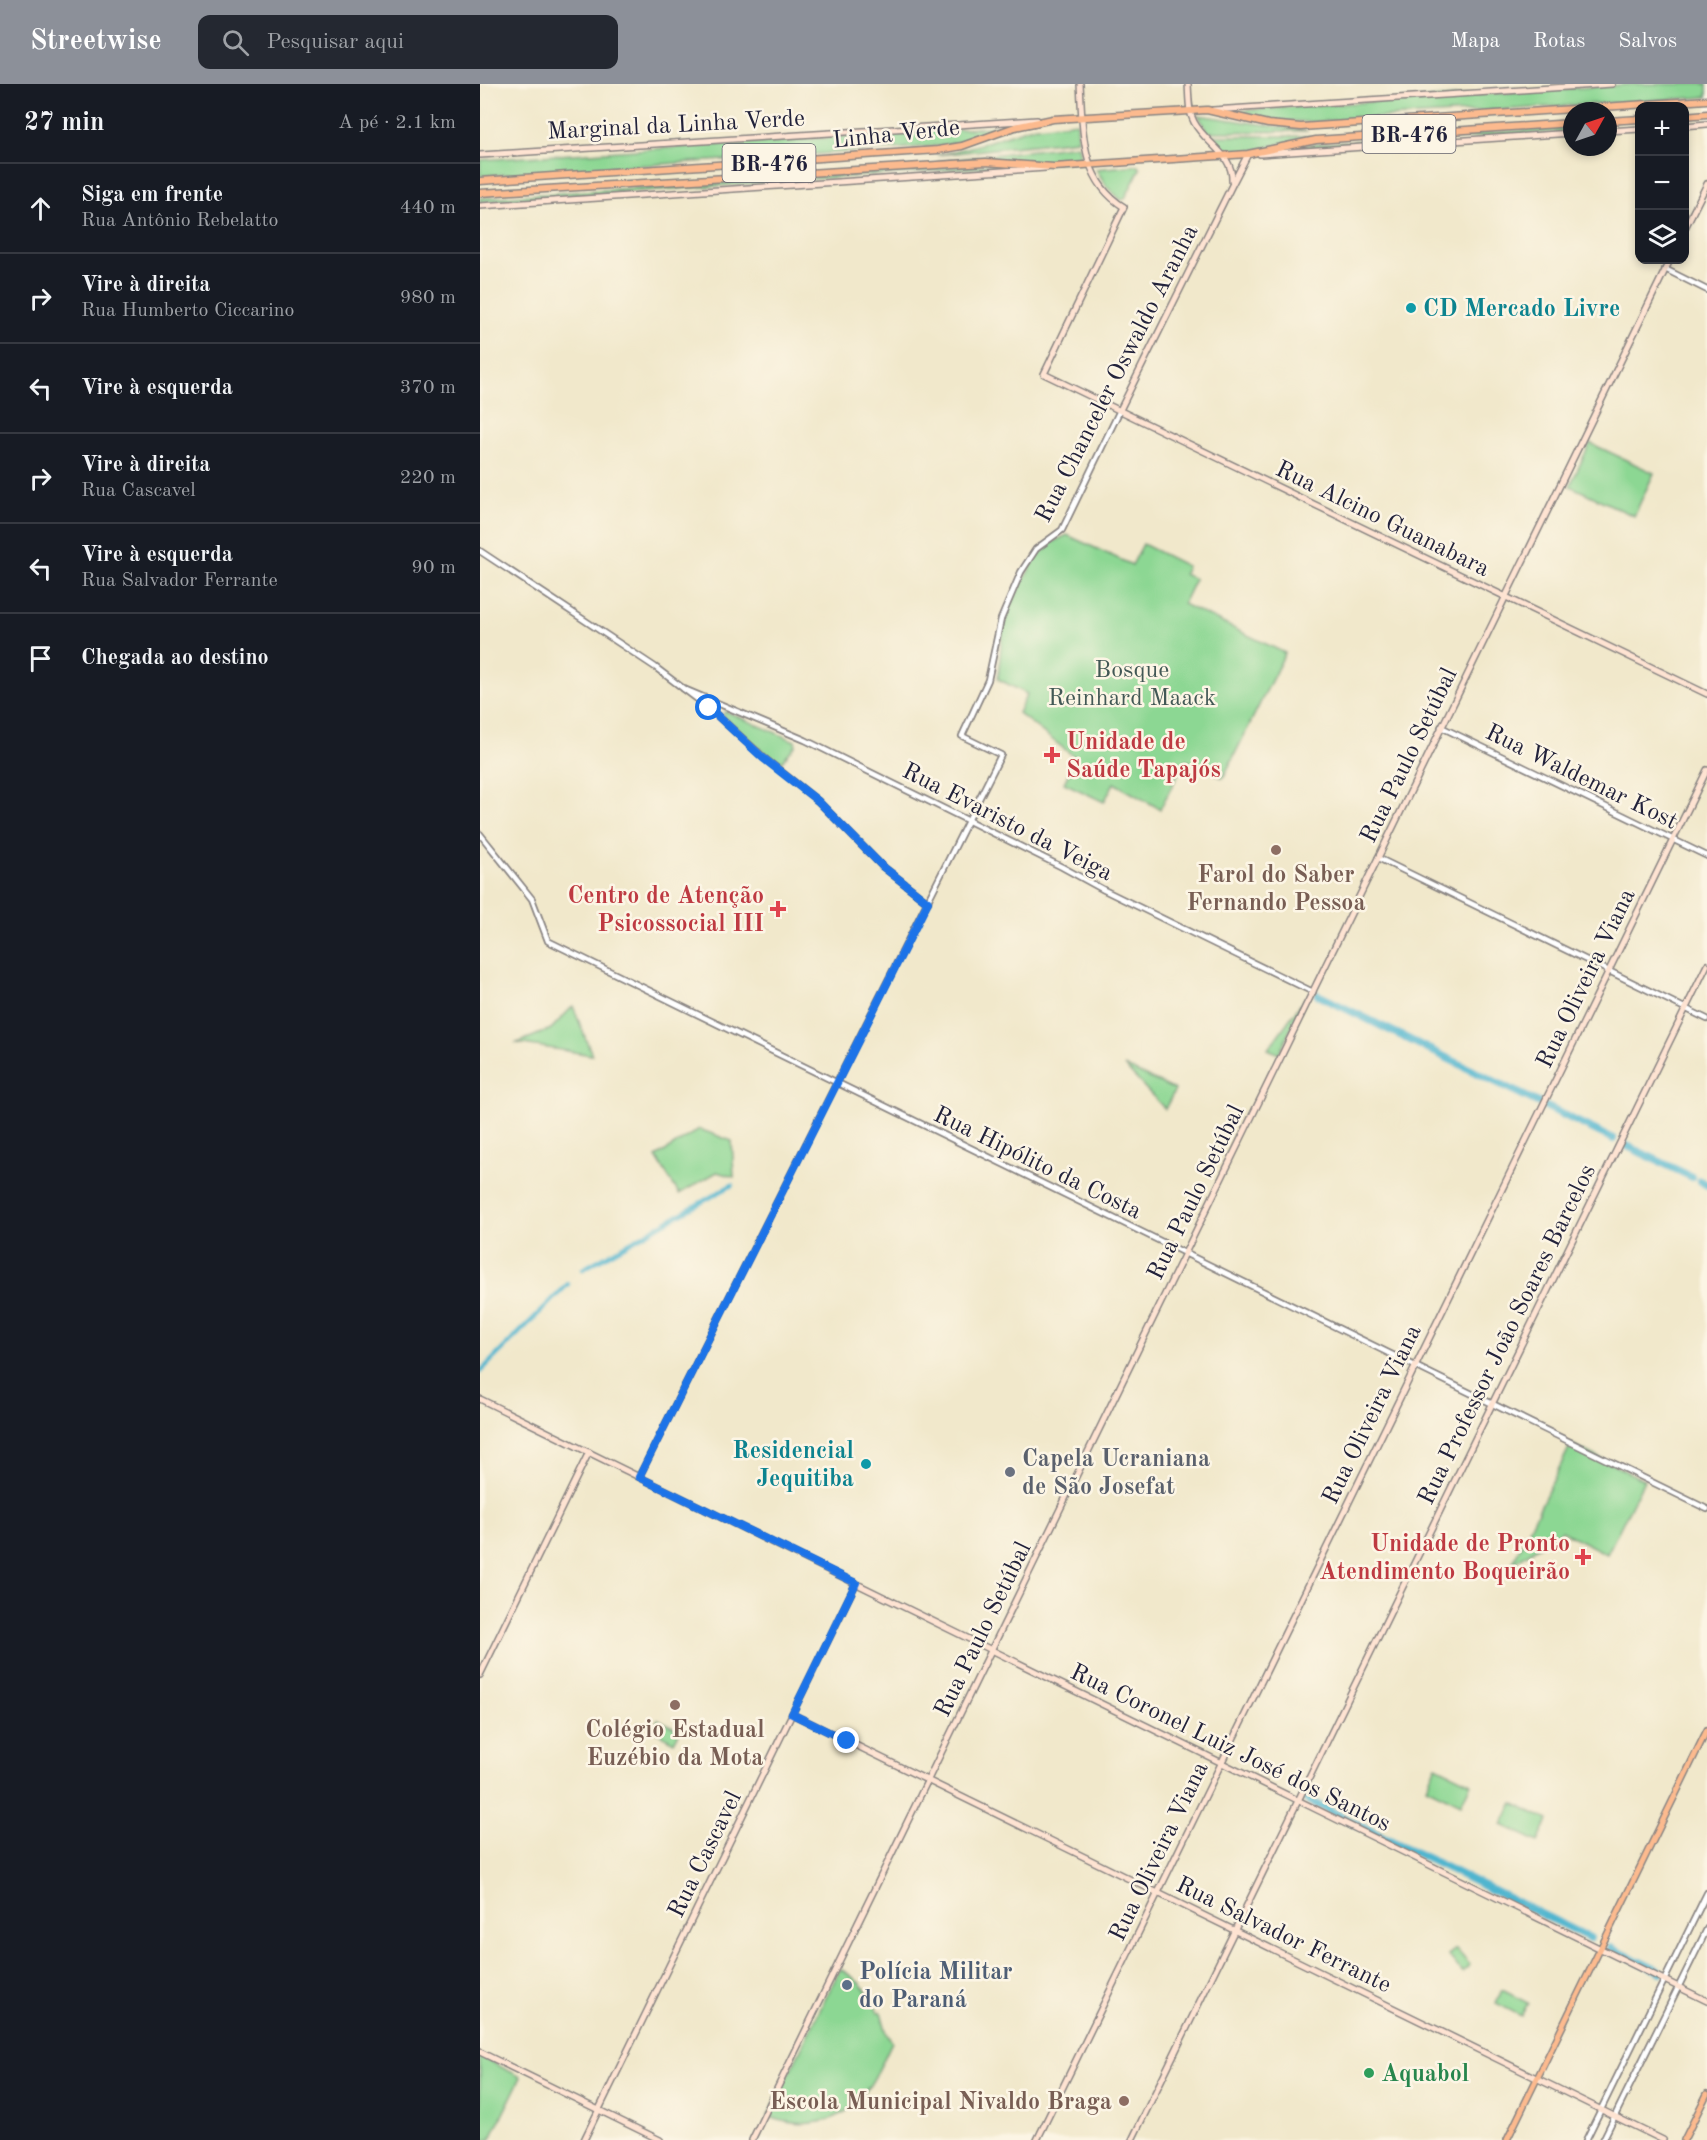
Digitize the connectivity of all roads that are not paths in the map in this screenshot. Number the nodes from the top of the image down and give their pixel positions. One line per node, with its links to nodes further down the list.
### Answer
1 (1080, 84): 9 (main road)
2 (1188, 84): 6 (main road)
3 (1612, 84): 5 (main road)
4 (1707, 100): 5 (highway, Linha Verde / BR-476)
5 (1207, 110): 6 (highway, Linha Verde / BR-476)
6 (1190, 111): 9 (highway, Linha Verde / BR-476); 19 (main road)
7 (1707, 114): 8 (highway)
8 (1689, 116)
9 (1082, 117): 10 (highway, Linha Verde / BR-476); 22 (main road)
10 (1053, 119): 21 (main road, Marginal da Linha Verde); 24 (highway, Linha Verde / BR-476)
11 (1635, 119): 12 (highway)
12 (1617, 120)
13 (1563, 124): 20 (highway, Linha Verde / BR-476)
14 (1707, 124): 15 (main road)
15 (1689, 126)
16 (1635, 129): 17 (main road)
17 (1617, 130)
18 (1563, 134): 20 (main road)
19 (1224, 154): 20 (highway, Linha Verde / BR-476); 22 (highway, Linha Verde / BR-476); 26 (main road)
20 (1248, 154): 26 (main road, Rua Chanceler Oswaldo Aranha)
21 (480, 155)
22 (1088, 165): 23 (highway, Linha Verde / BR-476); 33 (main road, Rua Alcino Guanabara)
23 (1054, 167): 27 (highway, Linha Verde / BR-476); 28 (main road)
24 (480, 181)
25 (1707, 184): 29 (main road)
26 (1232, 185): 33 (main road, Rua Chanceler Oswaldo Aranha)
27 (480, 193)
28 (480, 206)
29 (1689, 220)
30 (1668, 264): 31 (main road, Rua Paulo Setúbal)
31 (1665, 269): 32 (street); 35 (main road, Rua Paulo Setúbal)
32 (1707, 290)
33 (1120, 411): 35 (main road, Rua Alcino Guanabara); 42 (street, Rua Chanceler Oswaldo Aranha)
34 (480, 551): 36 (street)
35 (1505, 597): 37 (main road, Rua Alcino Guanabara); 40 (main road, Rua Paulo Setúbal)
36 (684, 689): 38 (street, Rua Evaristo da Veiga); 39 (street)
37 (1707, 694)
38 (724, 706): 39 (street); 42 (street, Rua Evaristo da Veiga)
39 (718, 716): 47 (street)
40 (1441, 728): 44 (street, Rua Waldemar Kost); 46 (main road, Rua Paulo Setúbal)
41 (1707, 770): 44 (main road, Rua Oliveira Viana)
42 (969, 821): 47 (street); 50 (street, Rua Evaristo da Veiga)
43 (480, 834): 53 (street, Rua Hipólito da Costa)
44 (1673, 840): 45 (street, Rua Waldemar Kost); 49 (main road, Rua Oliveira Viana)
45 (1707, 856)
46 (1378, 858): 49 (street); 50 (main road, Rua Paulo Setúbal)
47 (928, 902): 53 (street)
48 (1707, 965): 51 (main road, Rua Professor João Soares Barcelos)
49 (1609, 970): 51 (street); 55 (main road, Rua Oliveira Viana)
50 (1313, 992): 54 (main road, Rua Paulo Setúbal)
51 (1686, 1008): 52 (street); 57 (main road, Rua Professor João Soares Barcelos)
52 (1707, 1018)
53 (837, 1084): 54 (street, Rua Hipólito da Costa); 59 (street)
54 (1185, 1254): 55 (street, Rua Hipólito da Costa); 62 (main road, Rua Paulo Setúbal)
55 (1415, 1366): 57 (street, Rua Hipólito da Costa); 66 (main road, Rua Oliveira Viana)
56 (480, 1399): 58 (main road, Rua Coronel Luiz José dos Santos)
57 (1492, 1404): 60 (street, Rua Hipólito da Costa); 68 (main road, Rua Professor João Soares Barcelos)
58 (589, 1452): 59 (main road, Rua Coronel Luiz José dos Santos); 63 (main road)
59 (639, 1477): 61 (main road, Rua Coronel Luiz José dos Santos)
60 (1707, 1509)
61 (856, 1583): 62 (main road, Rua Coronel Luiz José dos Santos); 64 (main road, Rua Cascavel)
62 (992, 1650): 66 (main road, Rua Coronel Luiz José dos Santos); 67 (main road, Rua Paulo Setúbal)
63 (480, 1675)
64 (792, 1714): 67 (main road, Rua Salvador Ferrante); 81 (main road, Rua Cascavel)
65 (1707, 1730): 73 (main road)
66 (1222, 1762): 68 (main road, Rua Coronel Luiz José dos Santos); 69 (main road, Rua Oliveira Viana)
67 (928, 1780): 69 (main road, Rua Salvador Ferrante); 85 (main road, Rua Paulo Setúbal)
68 (1298, 1801): 72 (main road, Rua Professor João Soares Barcelos); 73 (main road, Rua Coronel Luiz José dos Santos)
69 (1158, 1893): 72 (main road, Rua Salvador Ferrante); 86 (main road, Rua Oliveira Viana)
70 (1707, 1893): 74 (street)
71 (1707, 1929): 75 (street)
72 (1235, 1930): 78 (main road, Rua Salvador Ferrante); 87 (main road, Rua Professor João Soares Barcelos)
73 (1600, 1949): 74 (main road, Rua Coronel Luiz José dos Santos); 78 (main road)
74 (1664, 1980): 75 (main road, Rua Coronel Luiz José dos Santos); 80 (street)
75 (1679, 1988): 76 (main road, Rua Coronel Luiz José dos Santos); 82 (street)
76 (1707, 2001)
77 (480, 2052): 81 (main road)
78 (1537, 2078): 80 (main road, Rua Salvador Ferrante); 88 (main road)
79 (1707, 2094): 92 (main road)
80 (1601, 2109): 82 (main road, Rua Salvador Ferrante); 89 (street)
81 (598, 2110): 83 (main road, Rua Cascavel); 84 (main road)
82 (1615, 2116): 90 (street); 91 (main road, Rua Salvador Ferrante)
83 (584, 2140)
84 (660, 2140)
85 (752, 2140)
86 (1037, 2140)
87 (1132, 2140)
88 (1507, 2140)
89 (1586, 2140)
90 (1603, 2140)
91 (1664, 2140)
92 (1684, 2140)

